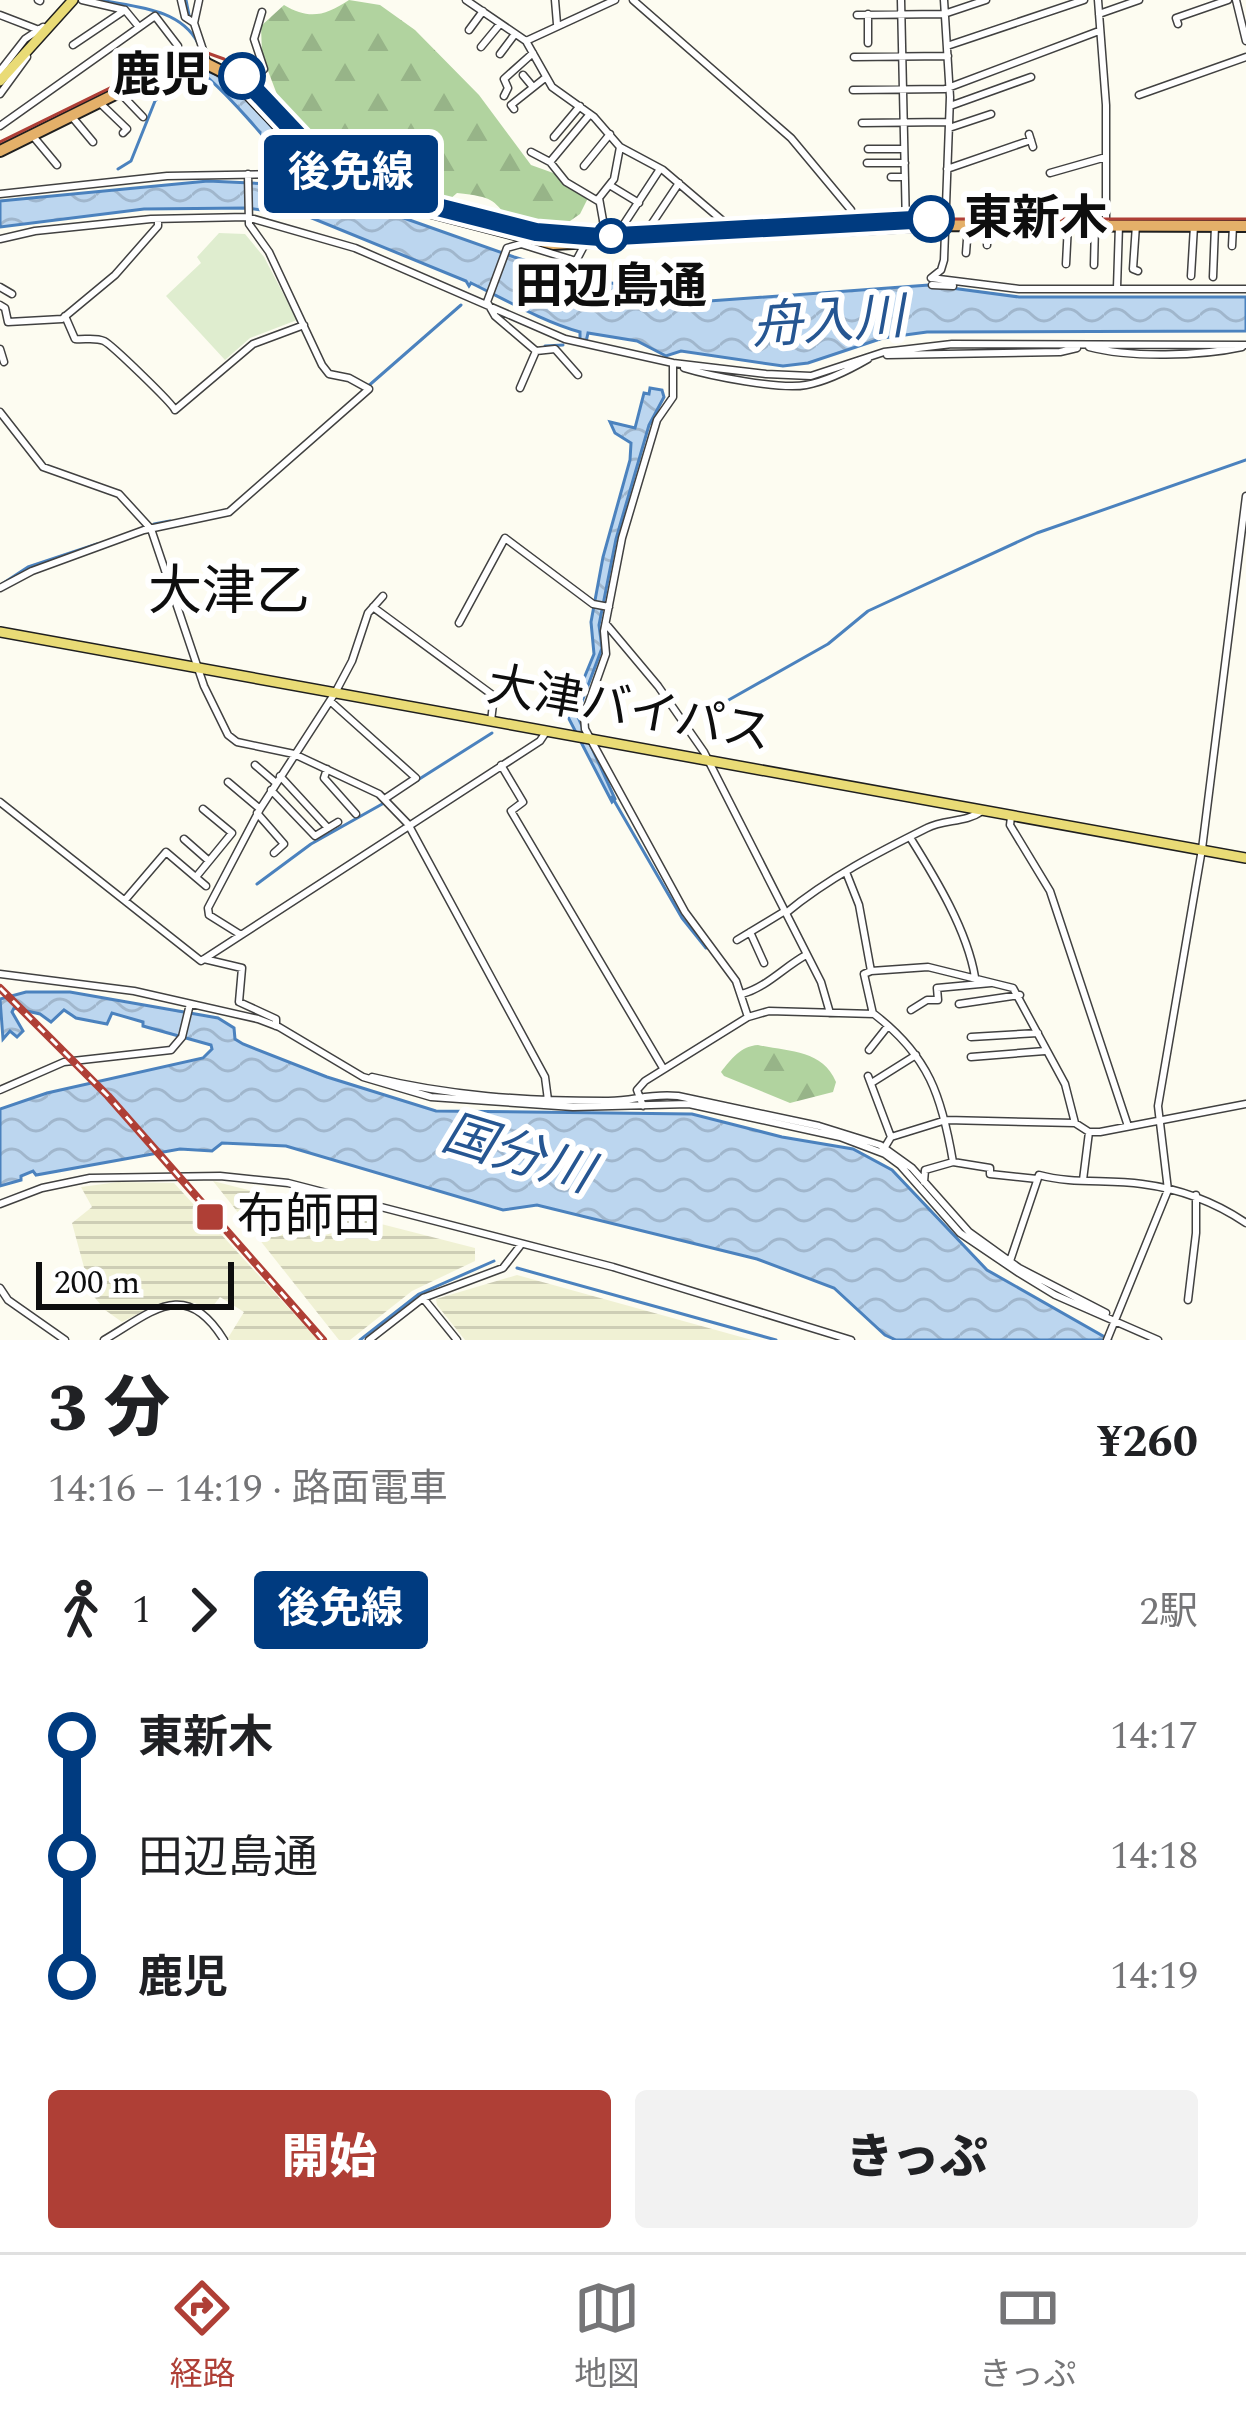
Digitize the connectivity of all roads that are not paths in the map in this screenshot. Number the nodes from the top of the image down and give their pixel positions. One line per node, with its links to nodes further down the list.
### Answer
1 (77, 0): 15 (street); 28 (main road)
2 (181, 0): 24 (street)
3 (199, 0): 24 (street)
4 (466, 0): 16 (street)
5 (555, 0): 27 (street)
6 (615, 0): 27 (street)
7 (633, 0): 114 (street)
8 (901, 0): 19 (street)
9 (944, 0): 20 (street)
10 (986, 0): 20 (street)
11 (1084, 0): 39 (street)
12 (1098, 0): 21 (street)
13 (1139, 0): 21 (street)
14 (1232, 0): 25 (street); 34 (street)
15 (125, 10): 29 (street); 36 (street)
16 (483, 11): 26 (street); 30 (street)
17 (262, 12): 53 (street)
18 (868, 14): 19 (street); 23 (street); 35 (street)
19 (901, 14): 20 (street); 42 (street)
20 (944, 14): 39 (street)
21 (1099, 14): 31 (street)
22 (0, 15): 28 (street)
23 (856, 15)
24 (194, 22): 45 (street)
25 (1178, 23)
26 (500, 24): 32 (street); 38 (street)
27 (557, 24): 33 (street)
28 (43, 27): 46 (street); 50 (main road); 57 (street)
29 (140, 27): 37 (street); 71 (street)
30 (469, 30)
31 (1099, 31): 52 (street); 84 (street)
32 (515, 34): 33 (street); 41 (street)
33 (526, 41): 40 (street)
34 (1246, 41)
35 (868, 43)
36 (73, 45)
37 (178, 46)
38 (481, 47)
39 (948, 51): 42 (street); 52 (street)
40 (533, 53): 49 (street); 59 (street)
41 (500, 54)
42 (902, 57): 44 (street); 54 (street)
43 (1246, 57): 58 (street)
44 (854, 58)
45 (207, 62): 53 (highway); 56 (highway)
46 (0, 71)
47 (523, 75): 51 (street)
48 (1031, 76): 62 (street)
49 (545, 78): 51 (street); 61 (street)
50 (0, 82)
51 (533, 87): 63 (street)
52 (950, 87): 54 (street); 62 (street)
53 (244, 88): 83 (highway)
54 (903, 89): 55 (street); 68 (street)
55 (853, 90)
56 (118, 92): 60 (highway); 67 (street)
57 (0, 94)
58 (1139, 95)
59 (503, 96)
60 (99, 101): 64 (highway); 72 (street)
61 (580, 106): 65 (street); 75 (street)
62 (950, 106): 70 (street)
63 (514, 109)
64 (69, 112): 74 (highway); 77 (street)
65 (590, 114): 73 (street); 85 (street)
66 (991, 114): 70 (street)
67 (143, 117)
68 (904, 122): 69 (street); 70 (street); 80 (street)
69 (862, 123)
70 (949, 125): 91 (street)
71 (0, 126)
72 (123, 133)
73 (610, 134): 78 (street); 89 (street)
74 (32, 135): 81 (highway); 88 (street)
75 (554, 137)
76 (1031, 141): 91 (street)
77 (93, 142)
78 (620, 147): 90 (street); 97 (street)
79 (868, 149): 80 (street)
80 (904, 149): 87 (street)
81 (0, 151)
82 (531, 152): 85 (street)
83 (310, 157): 93 (street); 119 (highway)
84 (1106, 157): 92 (street); 106 (street)
85 (550, 162): 99 (street)
86 (867, 163): 87 (street)
87 (904, 163): 95 (street)
88 (57, 164)
89 (584, 166)
90 (660, 169): 96 (street); 100 (street)
91 (947, 169): 108 (street)
92 (1050, 173)
93 (248, 176): 98 (street); 101 (street)
94 (891, 177): 95 (street)
95 (905, 177): 113 (street)
96 (679, 183): 116 (street); 118 (street)
97 (610, 185): 99 (street); 100 (street)
98 (0, 194)
99 (598, 201): 103 (street)
100 (639, 202): 115 (street)
101 (246, 216): 102 (street); 135 (street); 138 (street)
102 (158, 220): 117 (street); 136 (street)
103 (603, 221): 115 (street); 119 (street)
104 (988, 225): 105 (highway); 109 (highway); 120 (street)
105 (1068, 225): 106 (highway); 123 (street)
106 (1107, 225): 107 (highway); 124 (street); 131 (street)
107 (1136, 225): 110 (highway); 125 (street)
108 (945, 226): 109 (highway); 113 (highway); 129 (street)
109 (968, 226): 122 (street)
110 (1193, 226): 111 (highway); 126 (street)
111 (1214, 226): 112 (highway); 127 (street)
112 (1236, 226): 121 (street)
113 (907, 227): 114 (highway)
114 (851, 230): 116 (highway)
115 (620, 236): 118 (highway); 119 (highway)
116 (741, 236): 118 (highway)
117 (0, 239)
118 (647, 241)
119 (589, 244): 135 (street)
120 (987, 245)
121 (1231, 245)
122 (965, 253)
123 (1066, 264)
124 (1094, 265)
125 (1138, 272)
126 (1191, 276)
127 (1213, 278)
128 (932, 285): 129 (street)
129 (968, 285): 132 (street)
130 (0, 286): 133 (street)
131 (1118, 288)
132 (1246, 290)
133 (12, 294)
134 (0, 304): 137 (street)
135 (488, 306): 141 (street); 143 (street)
136 (65, 316): 137 (street); 138 (street)
137 (4, 323)
138 (304, 325): 148 (street)
139 (1246, 346): 143 (street)
140 (0, 349): 142 (street)
141 (536, 350): 144 (street); 145 (street)
142 (4, 362)
143 (673, 363): 151 (street)
144 (578, 375)
145 (520, 388)
146 (0, 412): 148 (street)
147 (1246, 496): 180 (street)
148 (151, 529): 149 (street); 156 (street)
149 (0, 588)
150 (383, 596): 152 (street)
151 (607, 606): 153 (street); 154 (street)
152 (373, 607): 157 (street); 158 (street)
153 (459, 623)
154 (605, 624): 160 (street); 162 (street)
155 (0, 632): 156 (main road, 大津バイパス)
156 (198, 667): 157 (main road, 大津バイパス); 161 (street)
157 (332, 697): 158 (main road, 大津バイパス); 161 (street); 168 (street)
158 (491, 721): 159 (main road, 大津バイパス)
159 (546, 732): 160 (main road, 大津バイパス); 164 (street)
160 (591, 739): 162 (main road, 大津バイパス); 199 (street)
161 (294, 754): 165 (street); 167 (street)
162 (709, 760): 171 (main road, 大津バイパス); 188 (street)
163 (255, 765): 167 (street)
164 (501, 765): 176 (street); 215 (street)
165 (327, 769): 168 (street); 173 (street)
166 (228, 782): 172 (street)
167 (276, 783): 172 (street); 177 (street); 177 (street)
168 (386, 799): 176 (street)
169 (0, 802): 187 (street)
170 (203, 808): 183 (street)
171 (982, 811): 174 (main road, 大津バイパス); 178 (street)
172 (258, 812): 181 (street); 190 (street)
173 (356, 814)
174 (1011, 815): 180 (main road, 大津バイパス); 225 (street)
175 (338, 822): 177 (street)
176 (408, 824): 190 (street); 219 (street)
177 (328, 828)
178 (910, 838): 184 (street); 197 (street)
179 (184, 839): 183 (street)
180 (1202, 849): 182 (main road, 大津バイパス); 224 (street)
181 (274, 853)
182 (1246, 858)
183 (209, 861): 185 (street)
184 (846, 872): 188 (street); 195 (street)
185 (196, 877): 186 (street); 187 (street)
186 (206, 886)
187 (124, 900): 193 (street)
188 (785, 912): 189 (street); 192 (street)
189 (750, 932): 191 (street); 194 (street)
190 (241, 935): 193 (street)
191 (737, 940)
192 (806, 955): 199 (street); 204 (street)
193 (204, 959): 207 (street)
194 (764, 963)
195 (871, 971): 197 (street); 205 (street)
196 (0, 974): 202 (street)
197 (975, 977): 198 (street)
198 (994, 982): 200 (street); 203 (street)
199 (742, 994): 206 (street)
200 (1020, 995): 201 (street); 209 (street)
201 (958, 1004)
202 (189, 1007): 207 (street); 217 (street)
203 (911, 1010)
204 (830, 1013): 205 (street); 206 (street)
205 (873, 1014): 208 (street)
206 (748, 1017): 215 (street)
207 (276, 1026): 216 (street)
208 (888, 1027): 211 (street); 213 (street)
209 (1038, 1034): 210 (street); 212 (street)
210 (970, 1037)
211 (869, 1050)
212 (1045, 1051): 214 (street); 223 (street)
213 (916, 1055): 222 (street); 227 (street)
214 (971, 1057)
215 (663, 1068): 218 (street)
216 (353, 1072): 219 (street); 221 (street)
217 (0, 1090)
218 (639, 1095): 219 (street); 221 (street); 228 (street)
219 (548, 1100)
220 (1246, 1104): 224 (street)
221 (643, 1106): 239 (street)
222 (946, 1120): 223 (street); 227 (street); 229 (street)
223 (1075, 1123): 226 (street)
224 (1157, 1124): 225 (street); 233 (street)
225 (1128, 1126): 226 (street)
226 (1089, 1132): 231 (street)
227 (891, 1137): 228 (street)
228 (885, 1148): 232 (street)
229 (953, 1162): 230 (street); 232 (street)
230 (1037, 1179): 231 (street); 238 (street)
231 (1083, 1180): 233 (street)
232 (924, 1182): 238 (street)
233 (1168, 1190): 234 (street); 243 (street)
234 (1196, 1196): 236 (street); 242 (street)
235 (0, 1204): 237 (street)
236 (1246, 1223)
237 (520, 1246): 241 (street); 244 (street)
238 (1010, 1261): 239 (street)
239 (1018, 1270): 243 (street)
240 (0, 1288): 245 (street)
241 (423, 1298): 248 (street); 249 (street)
242 (1188, 1300)
243 (1113, 1319): 252 (street); 253 (street)
244 (829, 1332): 250 (street); 251 (street)
245 (65, 1340)
246 (104, 1340): 247 (street)
247 (224, 1340)
248 (369, 1340)
249 (457, 1340)
250 (839, 1340)
251 (851, 1340)
252 (1107, 1340)
253 (1162, 1340)

